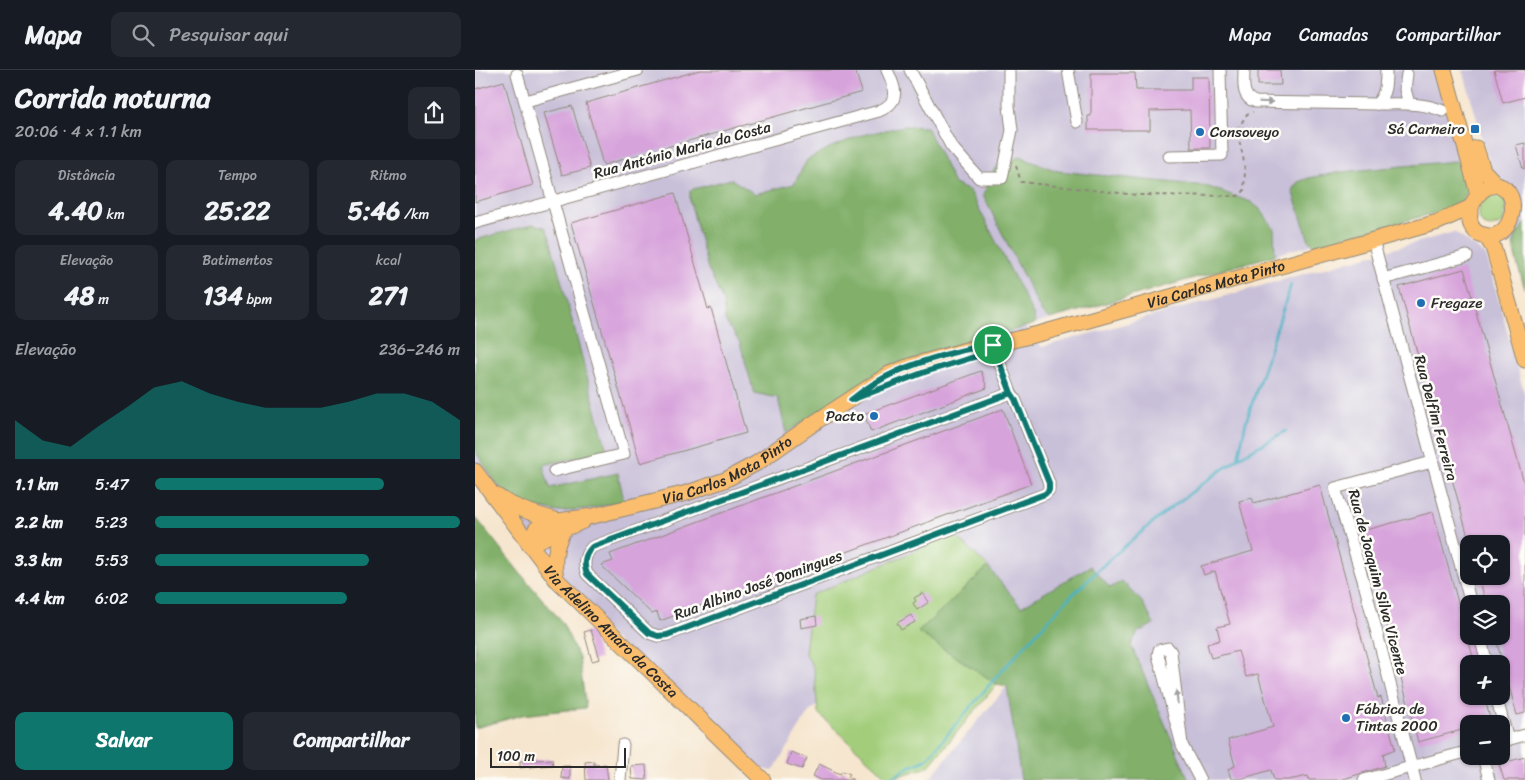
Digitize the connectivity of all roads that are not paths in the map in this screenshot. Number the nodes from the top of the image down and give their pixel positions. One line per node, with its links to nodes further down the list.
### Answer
1 (638, 70): 13 (street)
2 (887, 70): 23 (street, Rua António Maria da Costa)
3 (910, 70): 4 (street)
4 (1009, 70)
5 (1068, 70): 17 (street)
6 (1220, 70): 18 (street)
7 (1244, 70): 14 (street, one-way to 14)
8 (1386, 70): 14 (street)
9 (1445, 70): 19 (main road)
10 (1454, 70): 20 (main road)
11 (1407, 71): 15 (street)
12 (517, 74): 13 (street)
13 (525, 101): 23 (street)
14 (1377, 104): 15 (street)
15 (1409, 104): 16 (street)
16 (1443, 111): 19 (main road)
17 (1077, 122)
18 (1169, 156)
19 (1469, 158): 22 (main road)
20 (1497, 185): 21 (main road); 22 (main road)
21 (1519, 194): 24 (main road)
22 (1475, 200): 25 (main road, Via Carlos Mota Pinto); 27 (main road)
23 (553, 201): 26 (street, Rua António Maria da Costa); 39 (street)
24 (1521, 209): 28 (main road)
25 (1438, 222): 27 (main road, Via Carlos Mota Pinto); 30 (main road, Via Carlos Mota Pinto)
26 (475, 223)
27 (1472, 226): 29 (main road)
28 (1505, 231): 29 (main road); 33 (main road)
29 (1485, 235): 35 (main road)
30 (1373, 240): 32 (street, Rua Delfim Ferreira); 34 (main road, Via Carlos Mota Pinto)
31 (1467, 256): 32 (street)
32 (1383, 278): 37 (street, Rua Delfim Ferreira)
33 (1525, 323)
34 (993, 345): 36 (street, Rua Albino José Domingues); 41 (main road, Via Carlos Mota Pinto)
35 (1525, 360)
36 (1011, 393): 36 (street, Rua Albino José Domingues)
37 (1432, 462): 44 (street, Rua Delfim Ferreira); 51 (street, Rua de Joaquim Silva Vicente)
38 (475, 471): 40 (main road, Via Adelino Amaro da Costa)
39 (554, 471)
40 (487, 489): 41 (main road, Via Carlos Mota Pinto); 42 (main road, Via Adelino Amaro da Costa)
41 (559, 526): 42 (main road, Via Carlos Mota Pinto); 43 (main road)
42 (529, 544): 43 (main road, Via Adelino Amaro da Costa)
43 (556, 579): 52 (main road, Via Adelino Amaro da Costa)
44 (1469, 595)
45 (1525, 735): 46 (street)
46 (1510, 740)
47 (623, 745): 53 (street)
48 (1183, 745): 48 (street, one-way to 48); 54 (street)
49 (1460, 754): 51 (street)
50 (1485, 765): 57 (street)
51 (1412, 767): 55 (street); 56 (street, Rua de Joaquim Silva Vicente)
52 (760, 779)
53 (621, 780)
54 (1200, 780)
55 (1364, 780)
56 (1415, 780)
57 (1489, 780)

